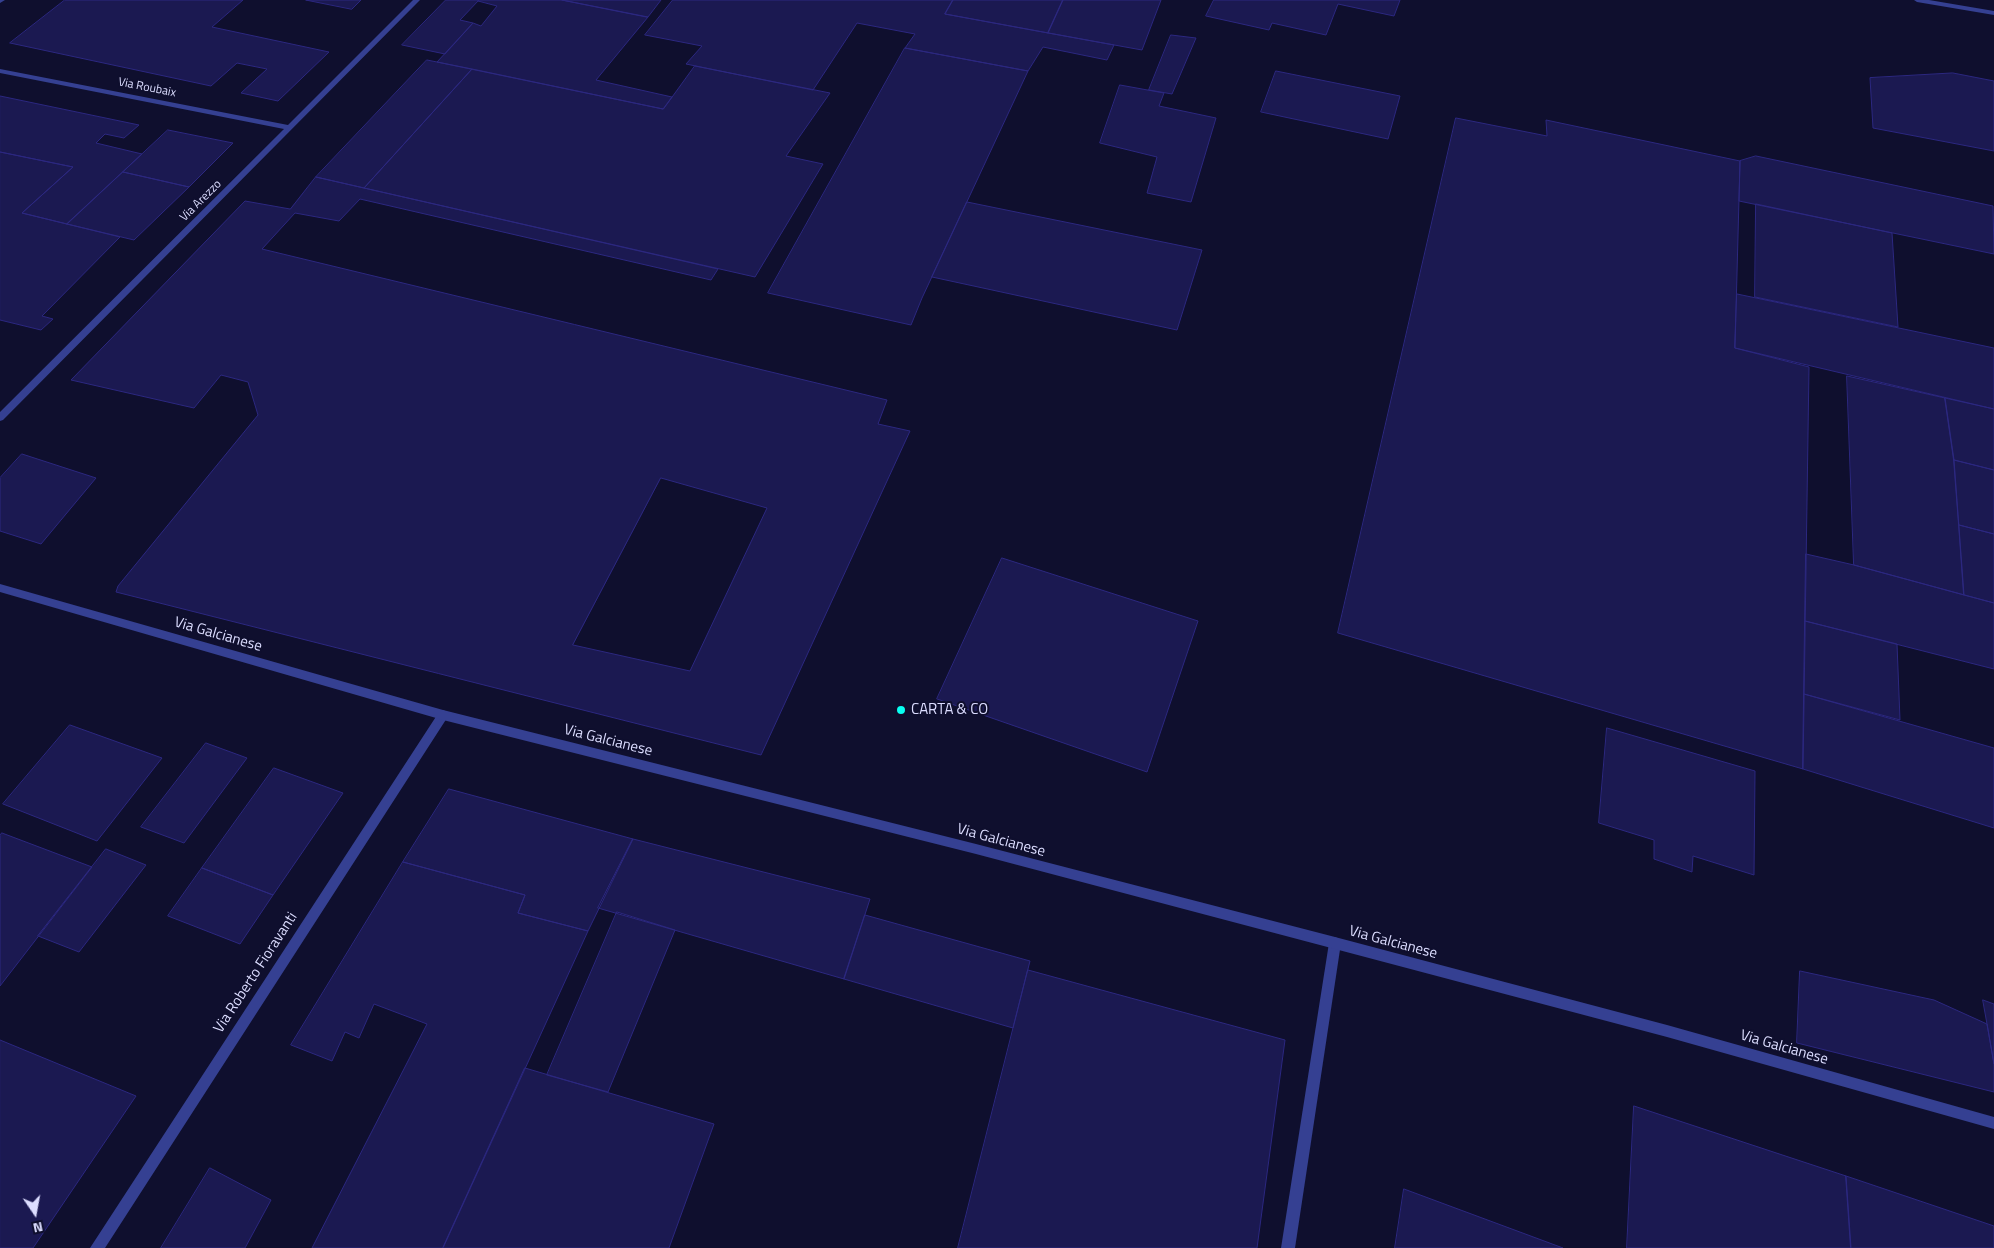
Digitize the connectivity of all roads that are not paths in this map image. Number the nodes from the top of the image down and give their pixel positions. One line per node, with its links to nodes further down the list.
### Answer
1 (417, 0): 5 (street, Via Arezzo)
2 (1917, 0): 3 (street)
3 (1994, 13)
4 (0, 71): 5 (street, Via Roubaix)
5 (290, 128): 6 (street, Via Arezzo)
6 (0, 418)
7 (0, 588): 8 (street, Via Galcianese)
8 (443, 715): 9 (street, Via Galcianese); 11 (street, Via Roberto Fioravanti)
9 (1335, 944): 10 (street, Via Galcianese); 12 (street)
10 (1994, 1123)
11 (97, 1248)
12 (1288, 1248)

